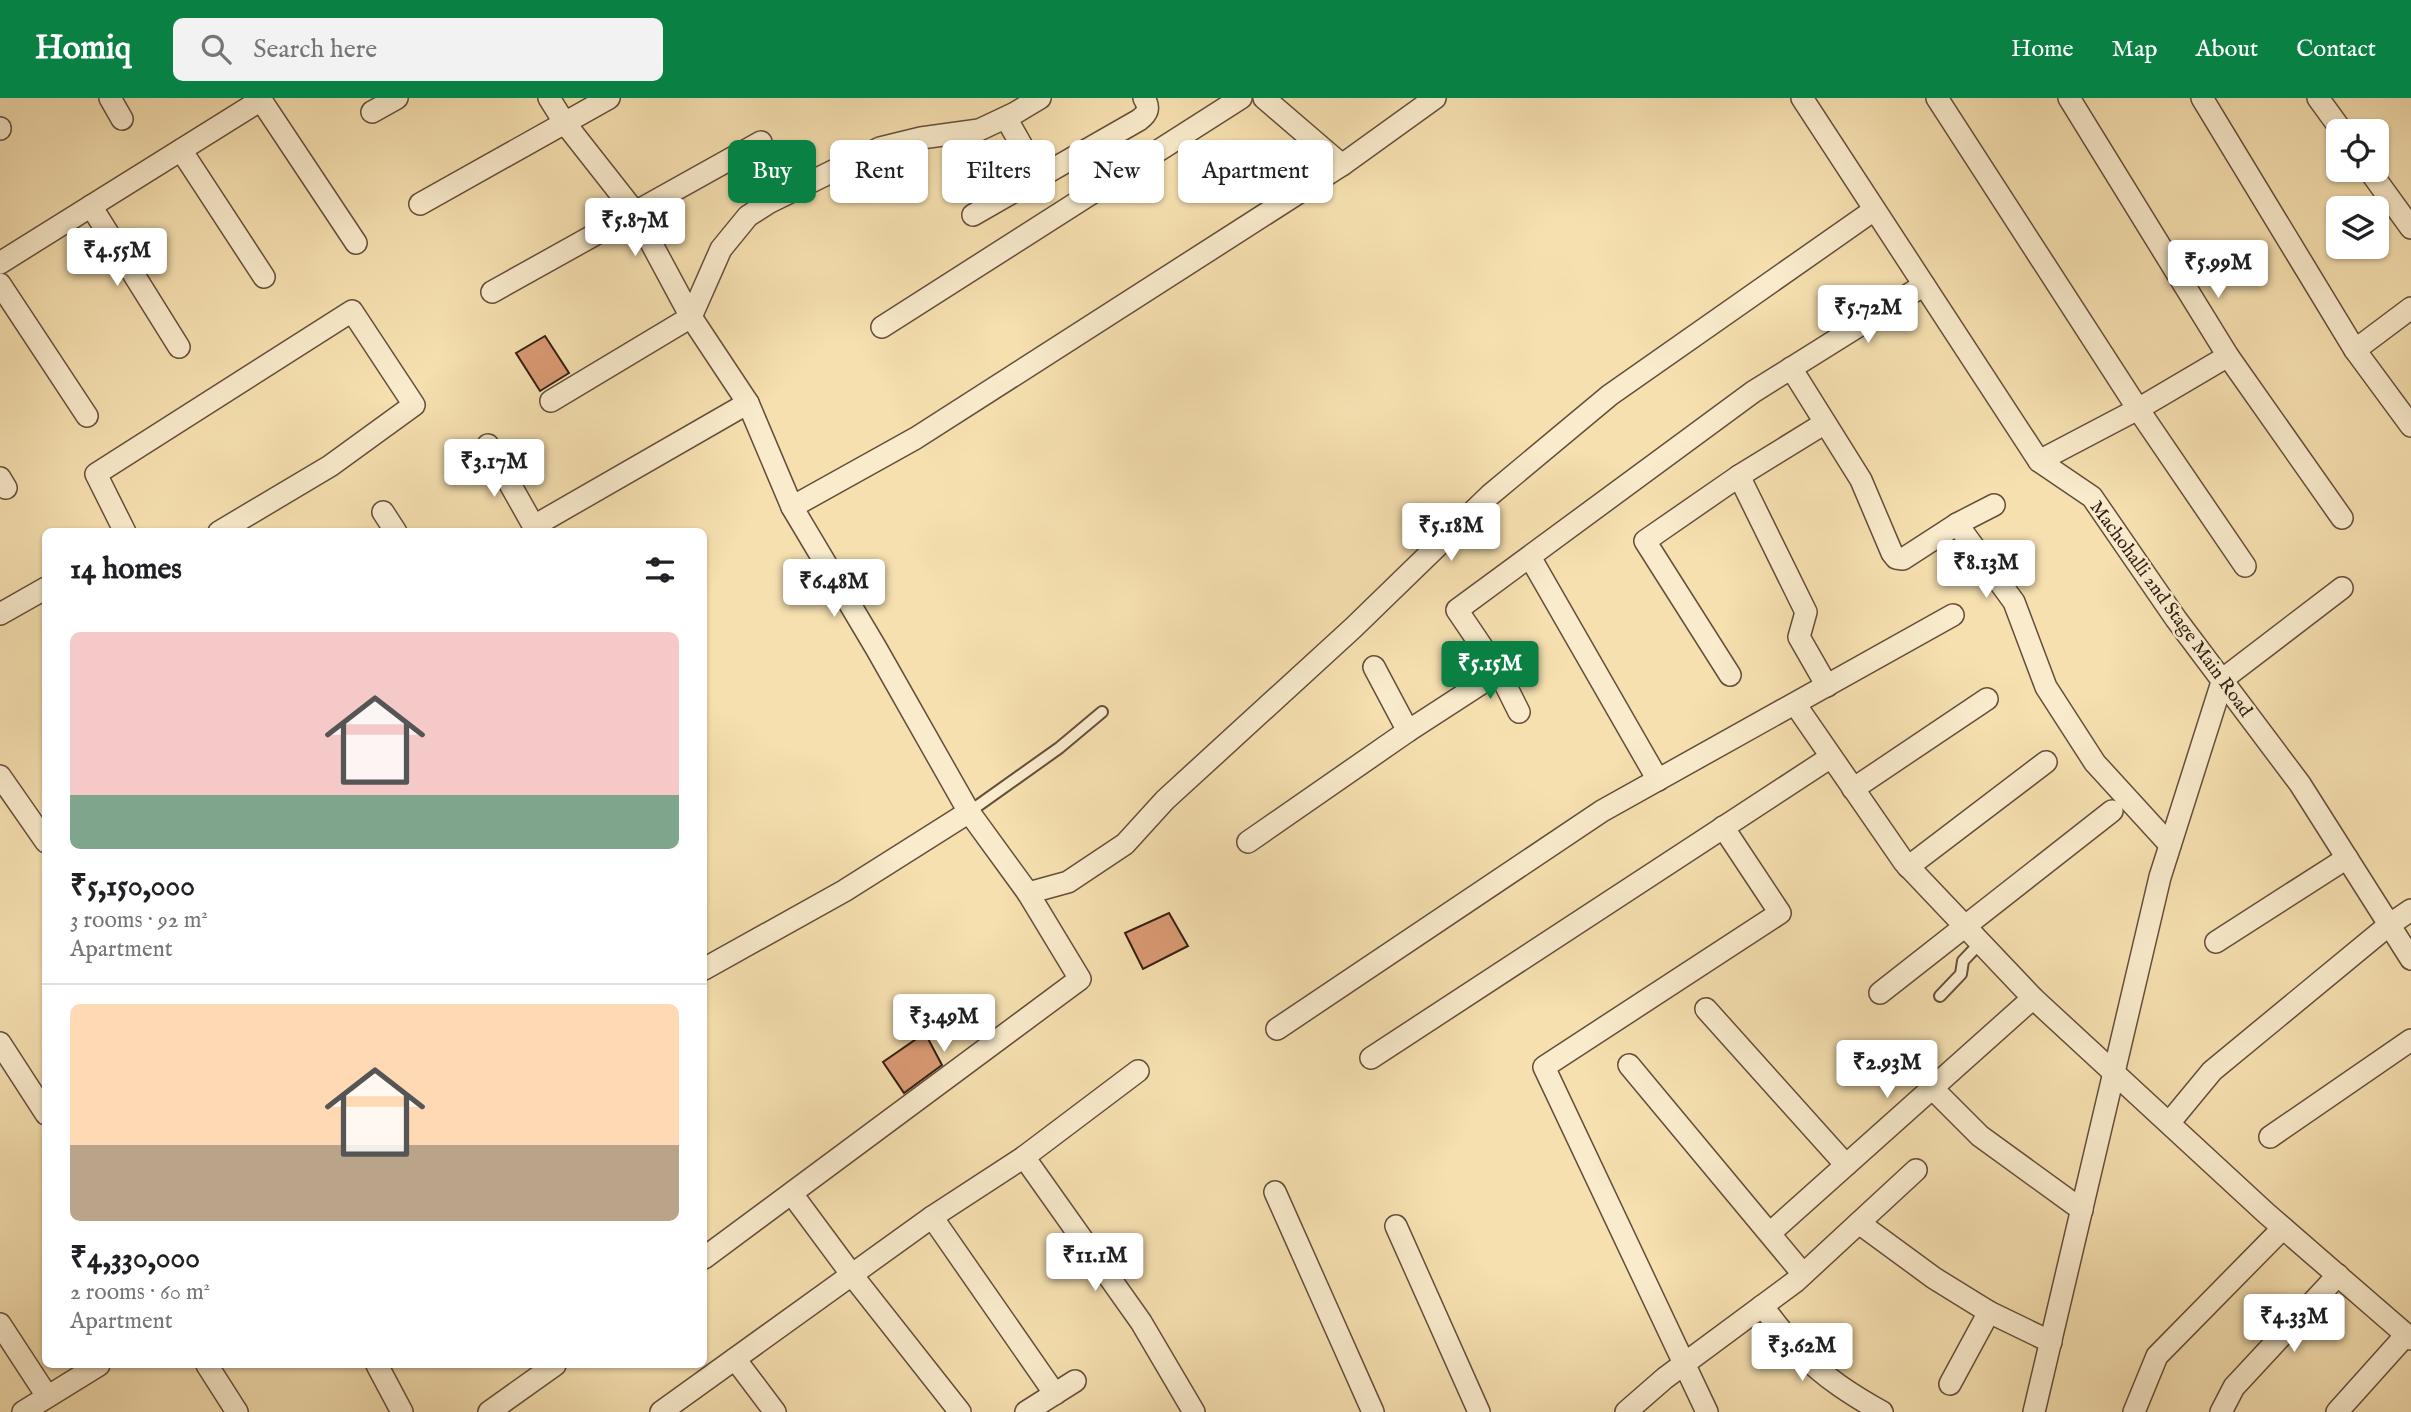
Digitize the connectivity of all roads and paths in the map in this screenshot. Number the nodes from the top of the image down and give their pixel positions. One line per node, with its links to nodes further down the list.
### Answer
1 (110, 98): 17 (street)
2 (397, 98): 15 (street)
3 (549, 98): 19 (street)
4 (610, 98): 19 (street)
5 (1040, 98): 16 (street)
6 (1144, 98): 24 (street)
7 (1241, 98): 41 (street)
8 (1264, 98): 23 (street)
9 (1435, 98): 23 (street)
10 (1802, 98): 29 (street, Machohalli 2nd Stage Main Road)
11 (1937, 98): 48 (street)
12 (2069, 98): 44 (street)
13 (2202, 98): 43 (street)
14 (2318, 98): 18 (street)
15 (372, 112)
16 (1006, 118): 20 (street); 40 (street)
17 (122, 119)
18 (2333, 119)
19 (564, 122): 27 (street); 30 (street)
20 (1019, 140)
21 (181, 150): 28 (street); 33 (street); 35 (street)
22 (728, 160): 30 (street)
23 (1342, 165): 56 (street)
24 (1055, 167)
25 (2378, 182): 32 (street)
26 (994, 203): 31 (street)
27 (420, 204)
28 (91, 206): 34 (street); 42 (street)
29 (1874, 210): 37 (street, Machohalli 2nd Stage Main Road); 94 (street)
30 (634, 211): 38 (street); 40 (street)
31 (974, 215)
32 (2411, 228)
33 (356, 243)
34 (0, 263)
35 (264, 277)
36 (0, 284): 49 (street)
37 (1924, 285): 45 (street); 53 (street, Machohalli 2nd Stage Main Road)
38 (492, 292)
39 (2411, 308): 43 (street)
40 (691, 317): 46 (street); 47 (street)
41 (882, 327)
42 (179, 347)
43 (2355, 350): 51 (street)
44 (2228, 356): 48 (street); 58 (street)
45 (1791, 368): 50 (street); 65 (street)
46 (551, 401)
47 (747, 402): 56 (street); 64 (street)
48 (2138, 409): 53 (street); 66 (street)
49 (87, 416)
50 (1825, 423): 54 (street); 59 (street)
51 (2411, 426)
52 (488, 445): 63 (street)
53 (2039, 461): 74 (street, Machohalli 2nd Stage Main Road)
54 (1739, 476): 73 (street); 75 (street)
55 (1994, 505): 59 (street)
56 (792, 507): 87 (street)
57 (383, 512): 62 (street)
58 (2342, 518)
59 (1957, 524): 91 (street)
60 (123, 528): 61 (street)
61 (226, 528)
62 (393, 528)
63 (535, 528)
64 (538, 528)
65 (1530, 557): 72 (street); 84 (street)
66 (2245, 566)
67 (2342, 588): 74 (street)
68 (42, 590): 69 (street)
69 (0, 614)
70 (1953, 615): 75 (street)
71 (1374, 667): 80 (street)
72 (1499, 672): 79 (street); 80 (street)
73 (1730, 675)
74 (2223, 679): 91 (street); 92 (street, Machohalli 2nd Stage Main Road)
75 (1827, 686): 77 (street)
76 (1987, 699): 85 (street)
77 (1795, 704): 81 (street); 84 (street)
78 (1102, 712): 87 (lane)
79 (1519, 712)
80 (1408, 731): 90 (street)
81 (1831, 757): 85 (street); 88 (street)
82 (2046, 762): 93 (street)
83 (0, 776): 89 (street)
84 (1657, 780): 106 (street)
85 (1853, 789): 93 (street)
86 (2112, 811): 97 (street)
87 (969, 812): 94 (street); 101 (street)
88 (1723, 827): 109 (street); 138 (street)
89 (42, 836)
90 (1248, 842)
91 (2170, 845): 112 (street)
92 (2347, 858): 96 (street, Machohalli 2nd Stage Main Road); 99 (street)
93 (1908, 867): 97 (street)
94 (1028, 894): 121 (street)
95 (2411, 910): 96 (street)
96 (2389, 925): 100 (street, Machohalli 2nd Stage Main Road); 115 (street)
97 (1964, 926): 98 (street); 102 (street)
98 (1980, 943): 103 (lane); 104 (street)
99 (2217, 943)
100 (2411, 958)
101 (707, 967)
102 (1880, 993)
103 (1940, 996)
104 (2033, 998): 112 (street); 113 (street)
105 (1706, 1009): 118 (street)
106 (1277, 1030)
107 (2411, 1040): 116 (street)
108 (0, 1044): 114 (street)
109 (1371, 1058)
110 (1629, 1065): 127 (street)
111 (1138, 1071): 117 (street)
112 (2115, 1072): 115 (street); 122 (street)
113 (1933, 1088): 118 (street); 122 (street)
114 (42, 1108)
115 (2169, 1123): 126 (street)
116 (2270, 1137)
117 (1024, 1157): 123 (street); 155 (street)
118 (1846, 1165): 127 (street)
119 (1916, 1170): 124 (street)
120 (1275, 1192): 156 (street)
121 (792, 1194): 128 (street); 130 (street)
122 (2082, 1210): 136 (street)
123 (932, 1217): 130 (street); 145 (street)
124 (1859, 1223): 129 (street); 133 (street)
125 (1396, 1226): 157 (street)
126 (2283, 1228): 131 (street); 162 (street)
127 (1770, 1233): 129 (street)
128 (707, 1256)
129 (1803, 1274): 132 (street)
130 (852, 1275): 137 (street); 153 (street)
131 (2338, 1275): 135 (street); 163 (street)
132 (1762, 1306): 138 (street); 160 (street)
133 (1989, 1312): 136 (street); 144 (street)
134 (0, 1324): 146 (street)
135 (2409, 1337): 164 (street)
136 (2051, 1342): 161 (street)
137 (735, 1359): 151 (street); 152 (street)
138 (1684, 1364): 158 (street); 159 (street)
139 (94, 1368): 146 (street)
140 (209, 1368): 148 (street)
141 (379, 1368): 149 (street)
142 (551, 1368): 150 (street)
143 (1075, 1381): 145 (street)
144 (1950, 1384)
145 (1055, 1394): 154 (street)
146 (47, 1396): 147 (street)
147 (23, 1412)
148 (237, 1412)
149 (402, 1412)
150 (489, 1412)
151 (661, 1412)
152 (775, 1412)
153 (960, 1412)
154 (1026, 1412)
155 (1194, 1412)
156 (1373, 1412)
157 (1479, 1412)
158 (1626, 1412)
159 (1707, 1412)
160 (1882, 1412)
161 (2034, 1412)
162 (2134, 1412)
163 (2221, 1412)
164 (2337, 1412)

